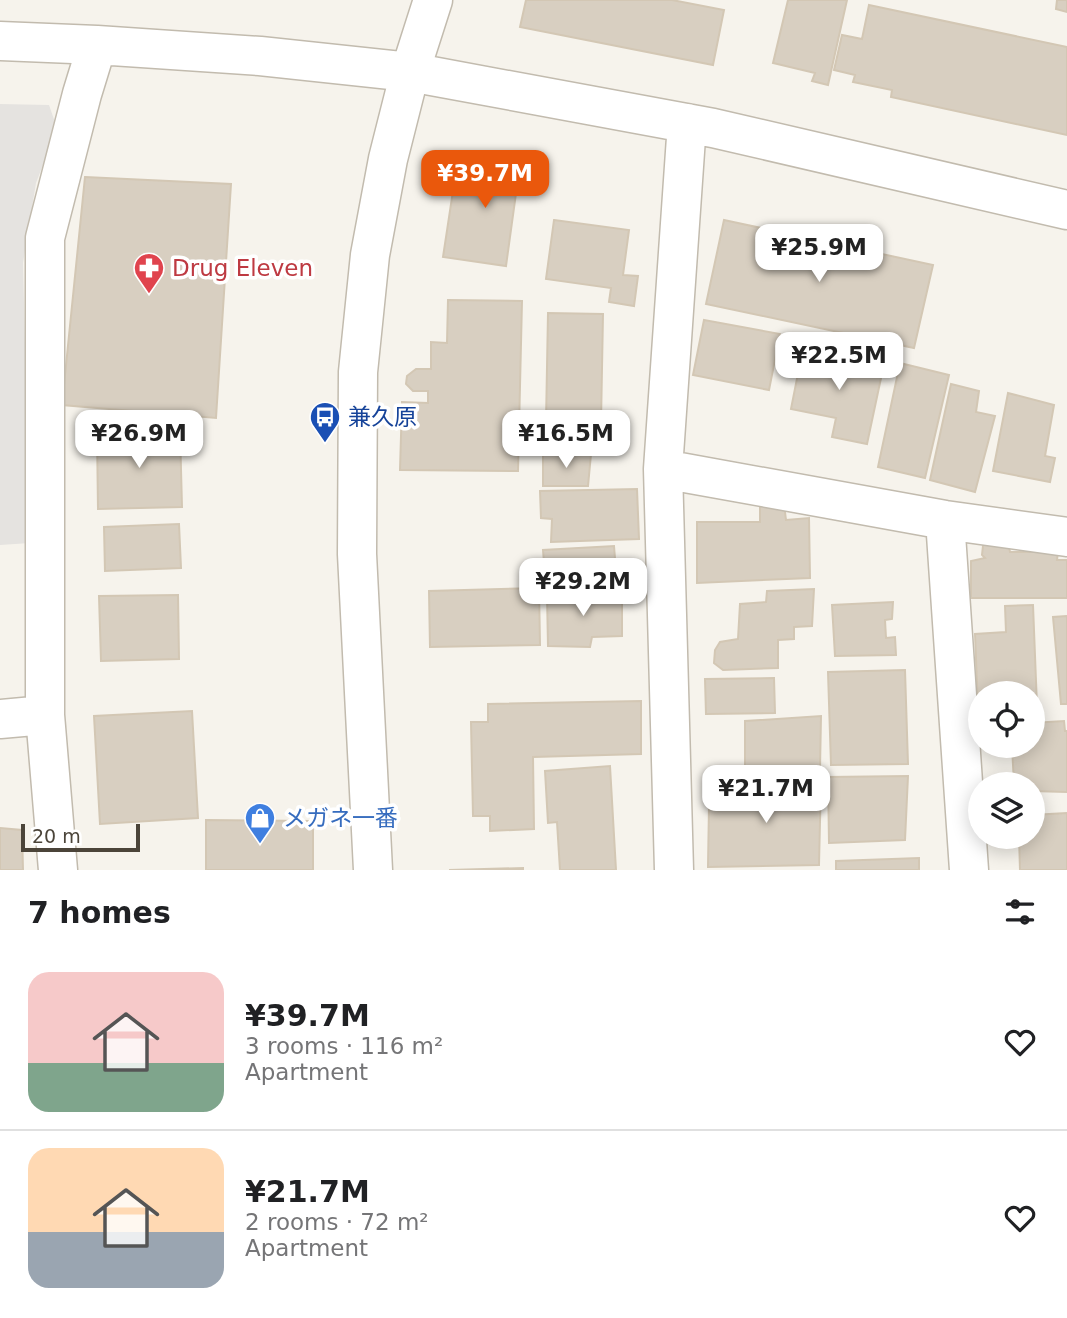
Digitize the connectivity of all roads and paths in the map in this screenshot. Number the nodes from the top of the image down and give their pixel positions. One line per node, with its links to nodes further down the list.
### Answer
1 (432, 0): 4 (street)
2 (0, 41): 3 (street)
3 (97, 45): 4 (street); 10 (street)
4 (410, 72): 5 (street); 13 (street)
5 (687, 123): 6 (street); 7 (street)
6 (1067, 210)
7 (663, 469): 8 (street); 14 (street)
8 (945, 520): 9 (street); 15 (street)
9 (1067, 537)
10 (45, 715): 11 (street); 12 (street)
11 (0, 719)
12 (58, 870)
13 (373, 870)
14 (674, 870)
15 (969, 870)

